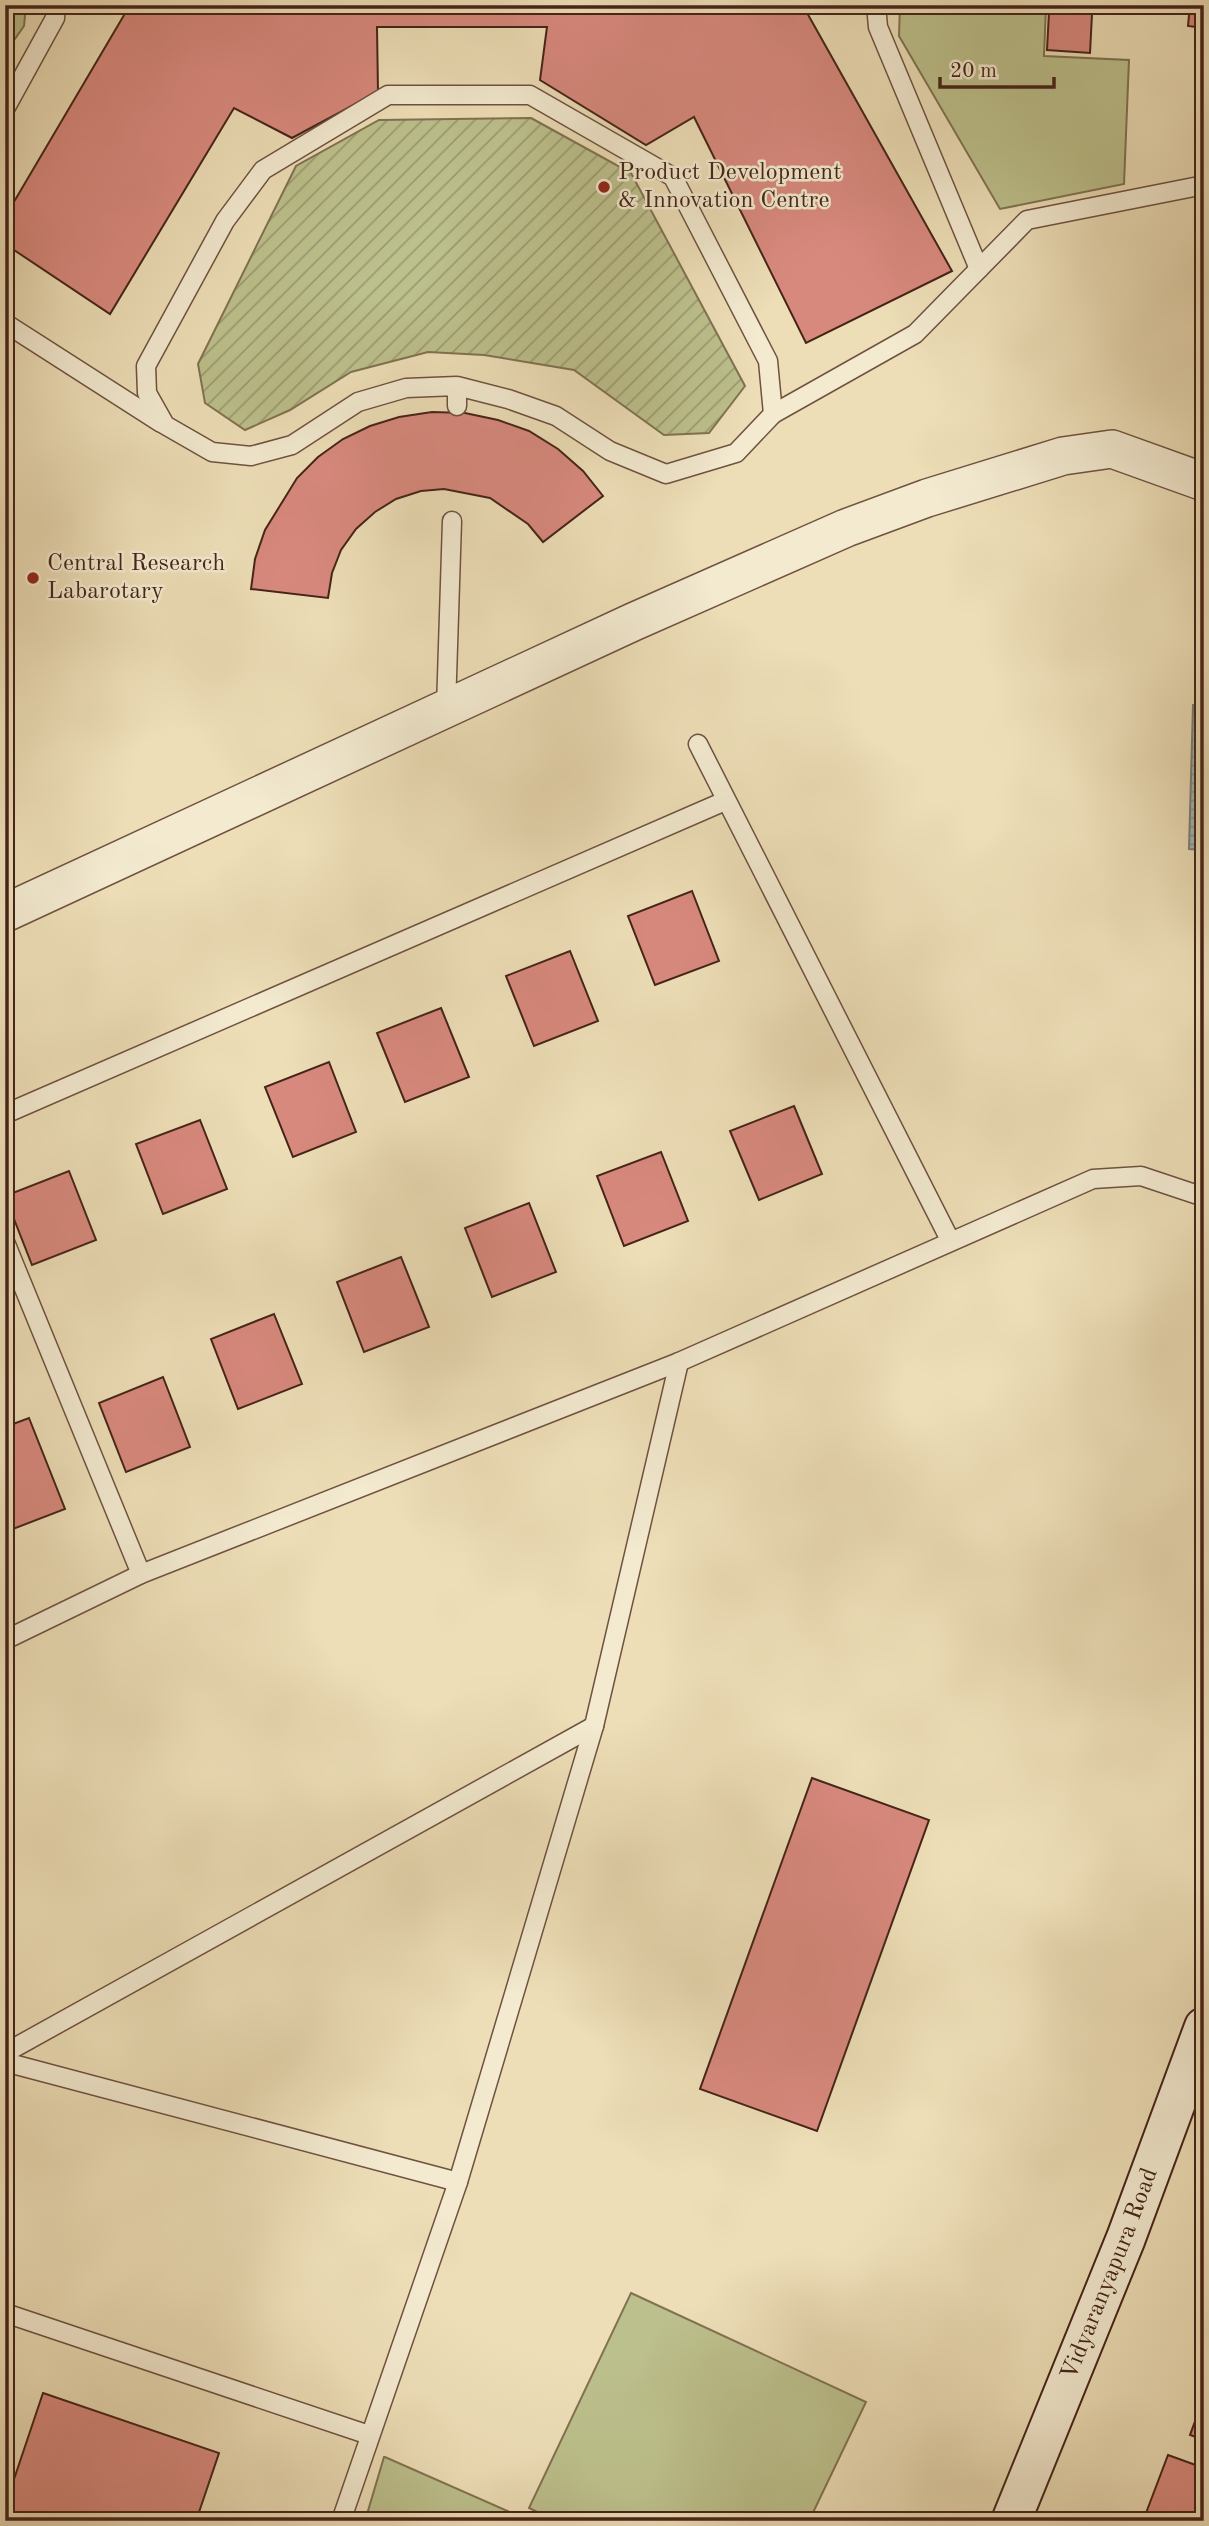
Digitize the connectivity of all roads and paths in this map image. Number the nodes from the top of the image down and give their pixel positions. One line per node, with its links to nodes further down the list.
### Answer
1 (56, 5): 3 (lane)
2 (876, 5): 5 (lane)
3 (5, 109)
4 (1204, 185): 5 (lane)
5 (979, 269): 9 (lane)
6 (5, 323): 10 (lane)
7 (457, 386): 8 (lane); 9 (lane); 10 (lane)
8 (457, 406)
9 (773, 414): 10 (lane)
10 (165, 425)
11 (1204, 482): 13 (street)
12 (453, 521): 13 (lane)
13 (446, 708): 16 (street)
14 (698, 744): 15 (lane)
15 (725, 801): 17 (lane); 19 (lane)
16 (5, 913)
17 (5, 1114)
18 (1204, 1197): 19 (lane)
19 (950, 1240): 21 (lane)
20 (5, 1242): 22 (lane)
21 (679, 1362): 22 (lane); 24 (lane)
22 (141, 1574): 23 (lane)
23 (5, 1640)
24 (594, 1726): 26 (lane); 28 (lane)
25 (1204, 2027): 32 (main road, Vidyaranyapura Road)
26 (5, 2053)
27 (5, 2062): 28 (lane)
28 (458, 2182): 30 (lane)
29 (5, 2312): 30 (lane)
30 (369, 2435): 31 (lane)
31 (341, 2521)
32 (1011, 2521)

